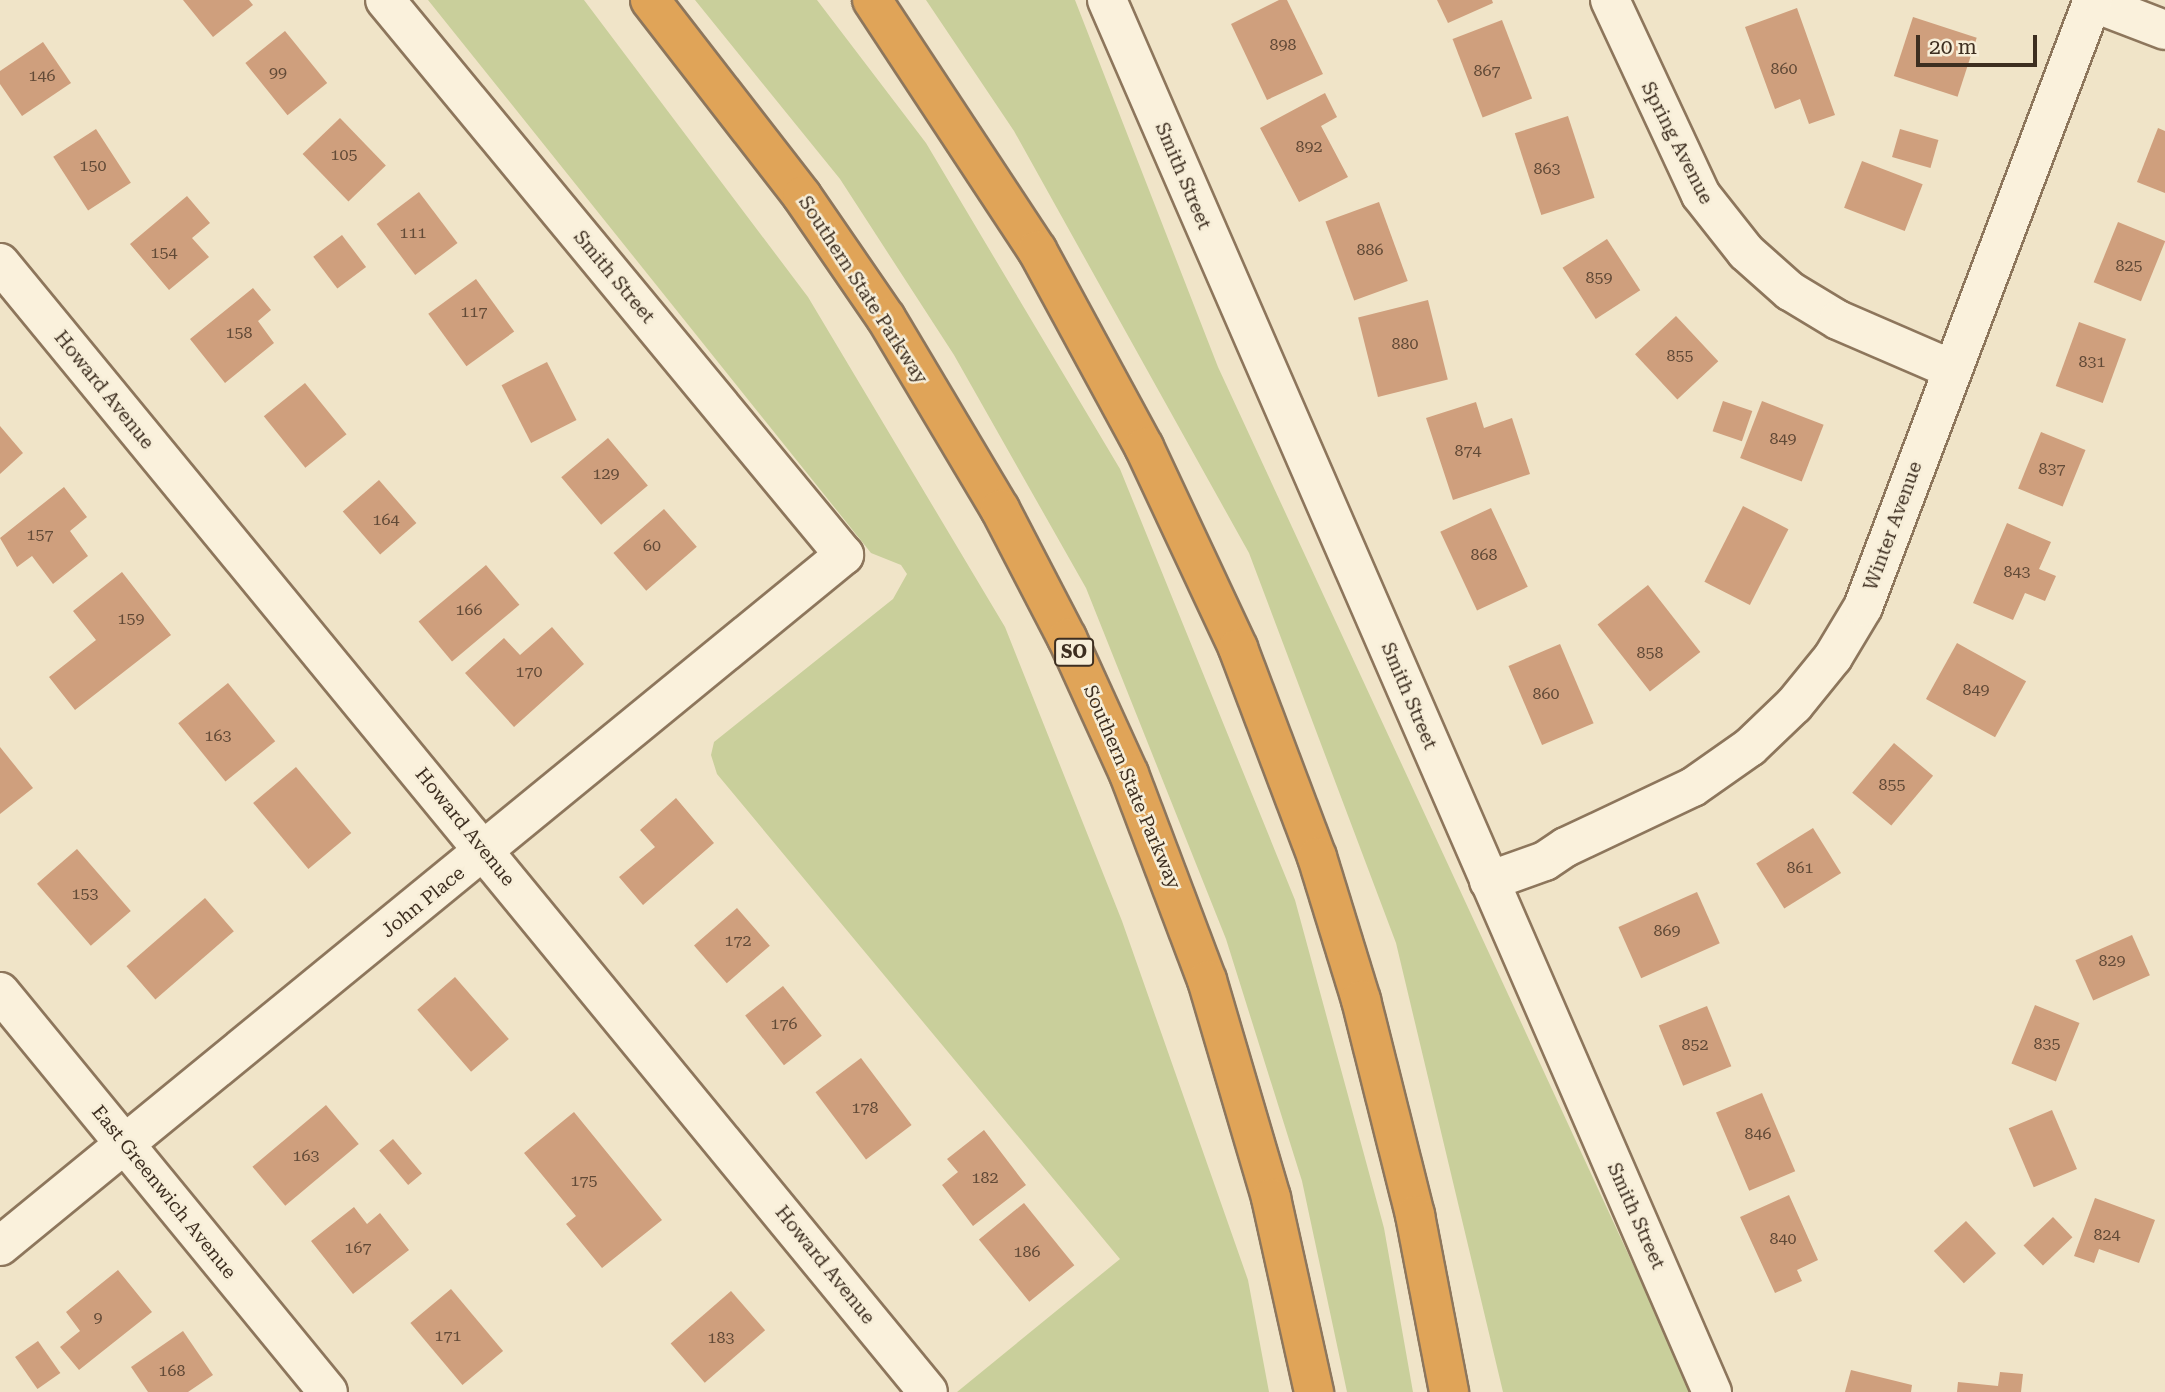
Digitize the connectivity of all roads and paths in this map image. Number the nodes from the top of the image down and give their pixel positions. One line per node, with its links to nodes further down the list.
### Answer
1 (385, 0): 10 (street, Smith Street)
2 (650, 0): 18 (highway, Southern State Parkway / SO)
3 (872, 0): 19 (highway)
4 (1107, 0): 12 (street, Smith Street)
5 (1610, 0): 9 (street, Spring Avenue)
6 (2093, 1): 7 (street); 9 (street, Winter Avenue)
7 (2165, 30)
8 (0, 263): 11 (street, Howard Avenue)
9 (1951, 369): 12 (street, Winter Avenue)
10 (844, 555): 11 (street, John Place)
11 (485, 851): 14 (street, John Place); 17 (street, Howard Avenue)
12 (1489, 881): 20 (street, Smith Street)
13 (0, 992): 14 (street, East Greenwich Avenue)
14 (124, 1144): 15 (street, John Place); 16 (street, East Greenwich Avenue)
15 (0, 1246)
16 (328, 1392)
17 (928, 1392)
18 (1314, 1392)
19 (1449, 1392)
20 (1712, 1392)

